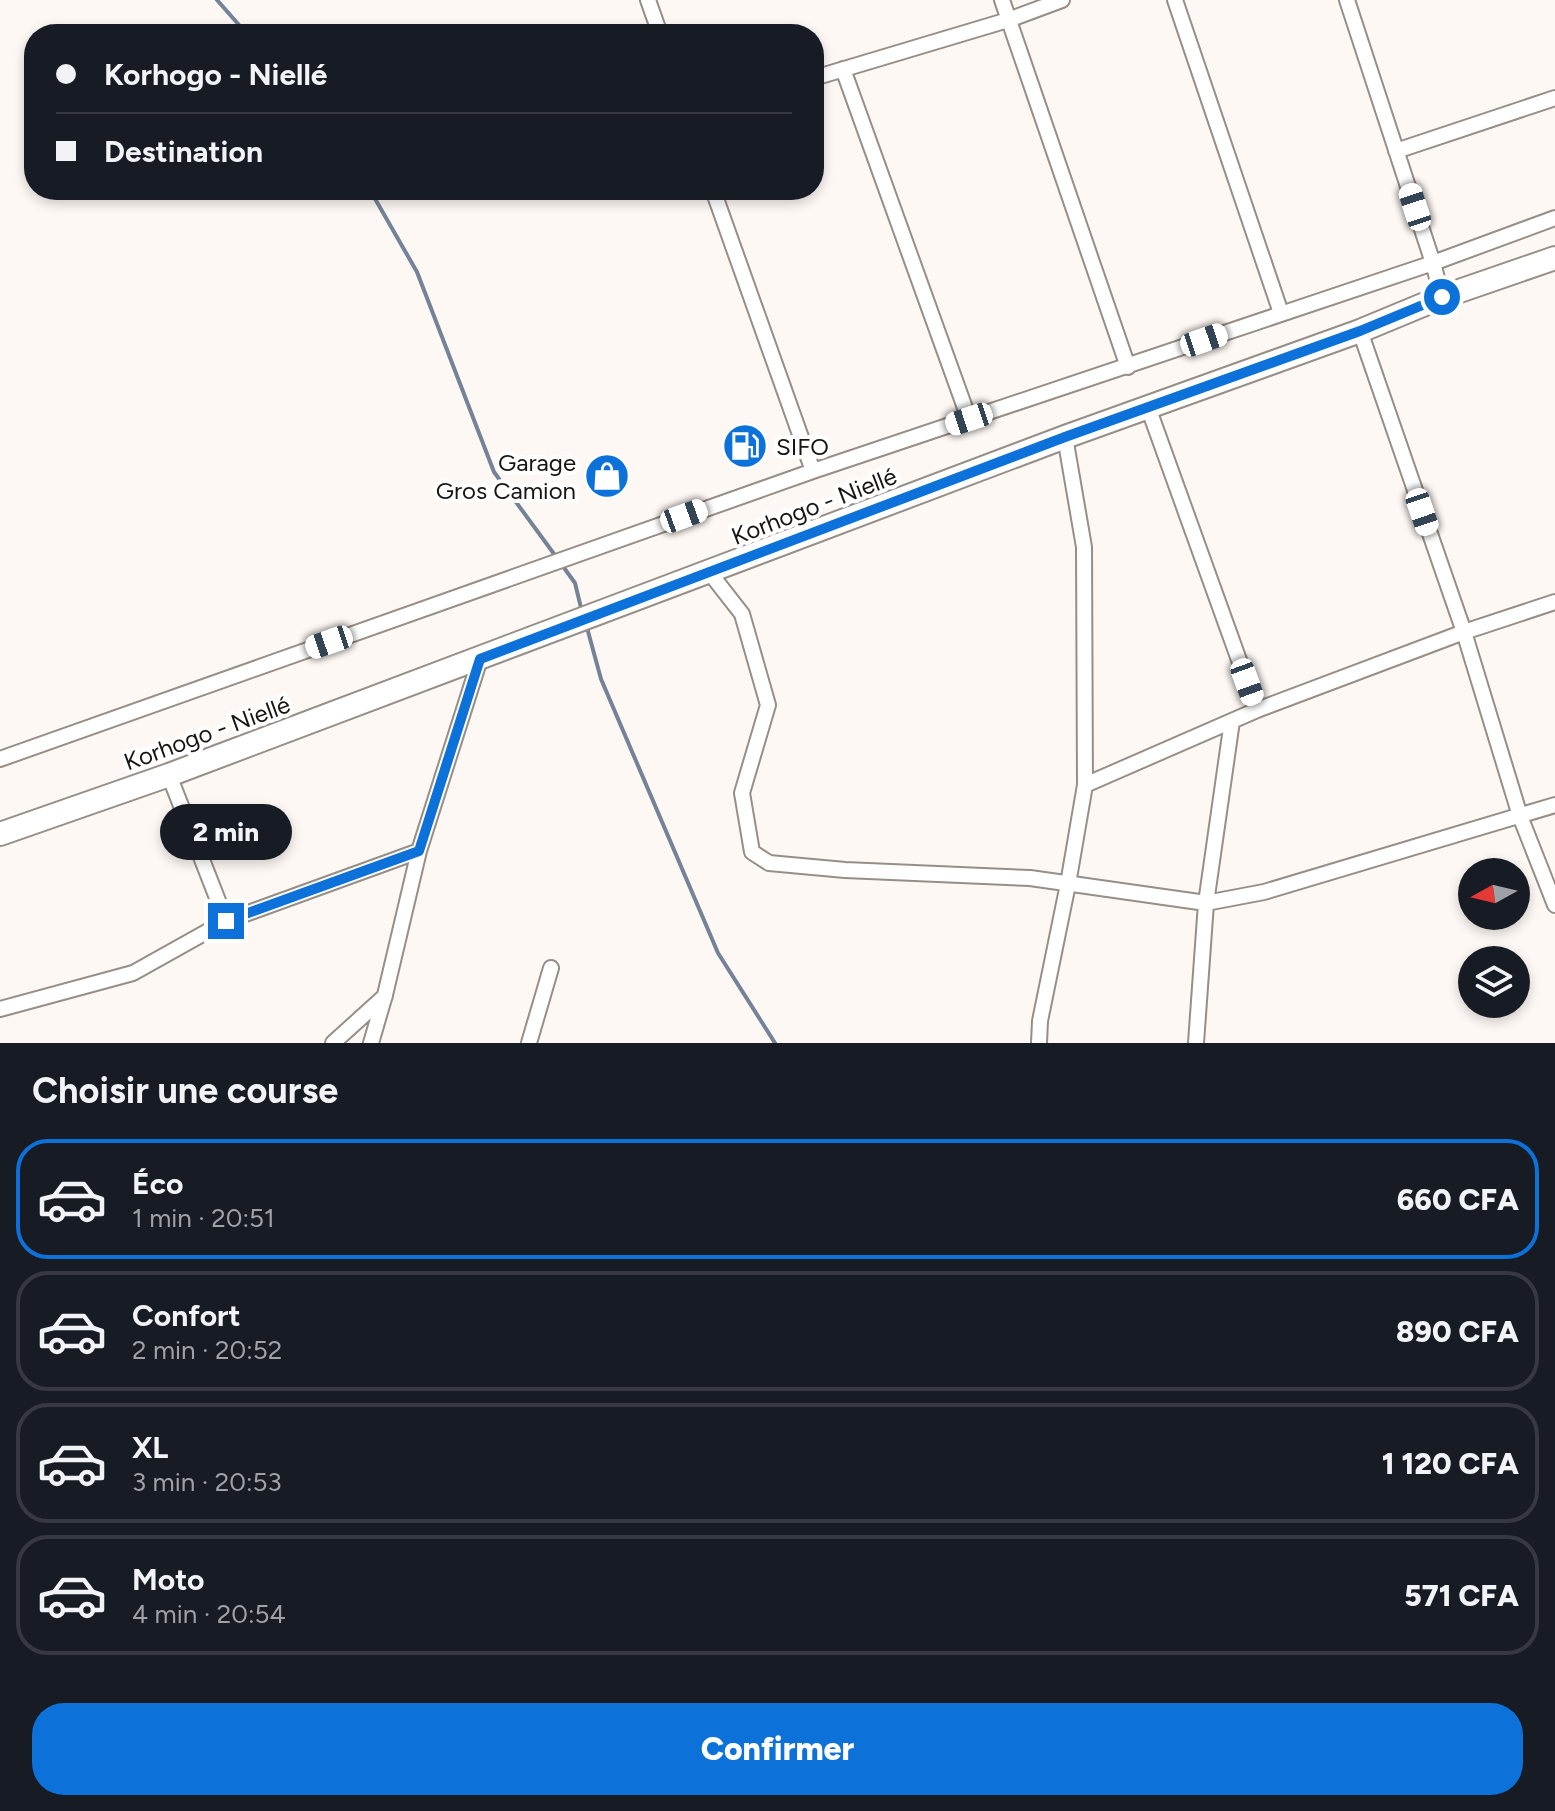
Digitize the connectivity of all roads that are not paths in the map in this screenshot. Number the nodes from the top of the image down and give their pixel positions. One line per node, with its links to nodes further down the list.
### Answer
1 (648, 0): 7 (street)
2 (1002, 0): 6 (street)
3 (1062, 0): 6 (street)
4 (1175, 0): 17 (street)
5 (1347, 0): 11 (street)
6 (1008, 20): 8 (street); 19 (street)
7 (656, 24)
8 (843, 69): 9 (street); 21 (street)
9 (824, 75)
10 (1555, 98): 11 (street)
11 (1396, 151): 15 (street)
12 (717, 200): 23 (street)
13 (1555, 218): 15 (street)
14 (1555, 258): 16 (main road, Korhogo - Niellé)
15 (1433, 263): 16 (street); 17 (street)
16 (1442, 297): 18 (main road, Korhogo - Niellé)
17 (1281, 313): 19 (street)
18 (1360, 331): 20 (main road, Korhogo - Niellé); 26 (street)
19 (1128, 367): 21 (street)
20 (1148, 407): 22 (main road, Korhogo - Niellé); 28 (street)
21 (969, 419): 23 (street)
22 (1065, 437): 24 (main road, Korhogo - Niellé); 32 (street)
23 (813, 471): 30 (street)
24 (710, 573): 27 (main road, Korhogo - Niellé); 37 (street)
25 (1555, 602): 26 (street)
26 (1464, 632): 28 (street); 34 (street)
27 (480, 659): 31 (main road, Korhogo - Niellé); 36 (street)
28 (1257, 710): 29 (street)
29 (1232, 721): 32 (street); 38 (street)
30 (0, 759)
31 (169, 775): 35 (main road, Korhogo - Niellé); 40 (street)
32 (1085, 785): 37 (street)
33 (1555, 805): 34 (street)
34 (1520, 816): 38 (street); 39 (street)
35 (0, 834)
36 (419, 851): 40 (street); 42 (street)
37 (1068, 884): 38 (street); 47 (street)
38 (1206, 903): 48 (street)
39 (1555, 905)
40 (226, 921): 43 (street)
41 (551, 968): 46 (street)
42 (385, 995): 44 (street); 45 (street)
43 (0, 1009)
44 (333, 1043)
45 (371, 1043)
46 (529, 1043)
47 (1039, 1043)
48 (1196, 1043)

